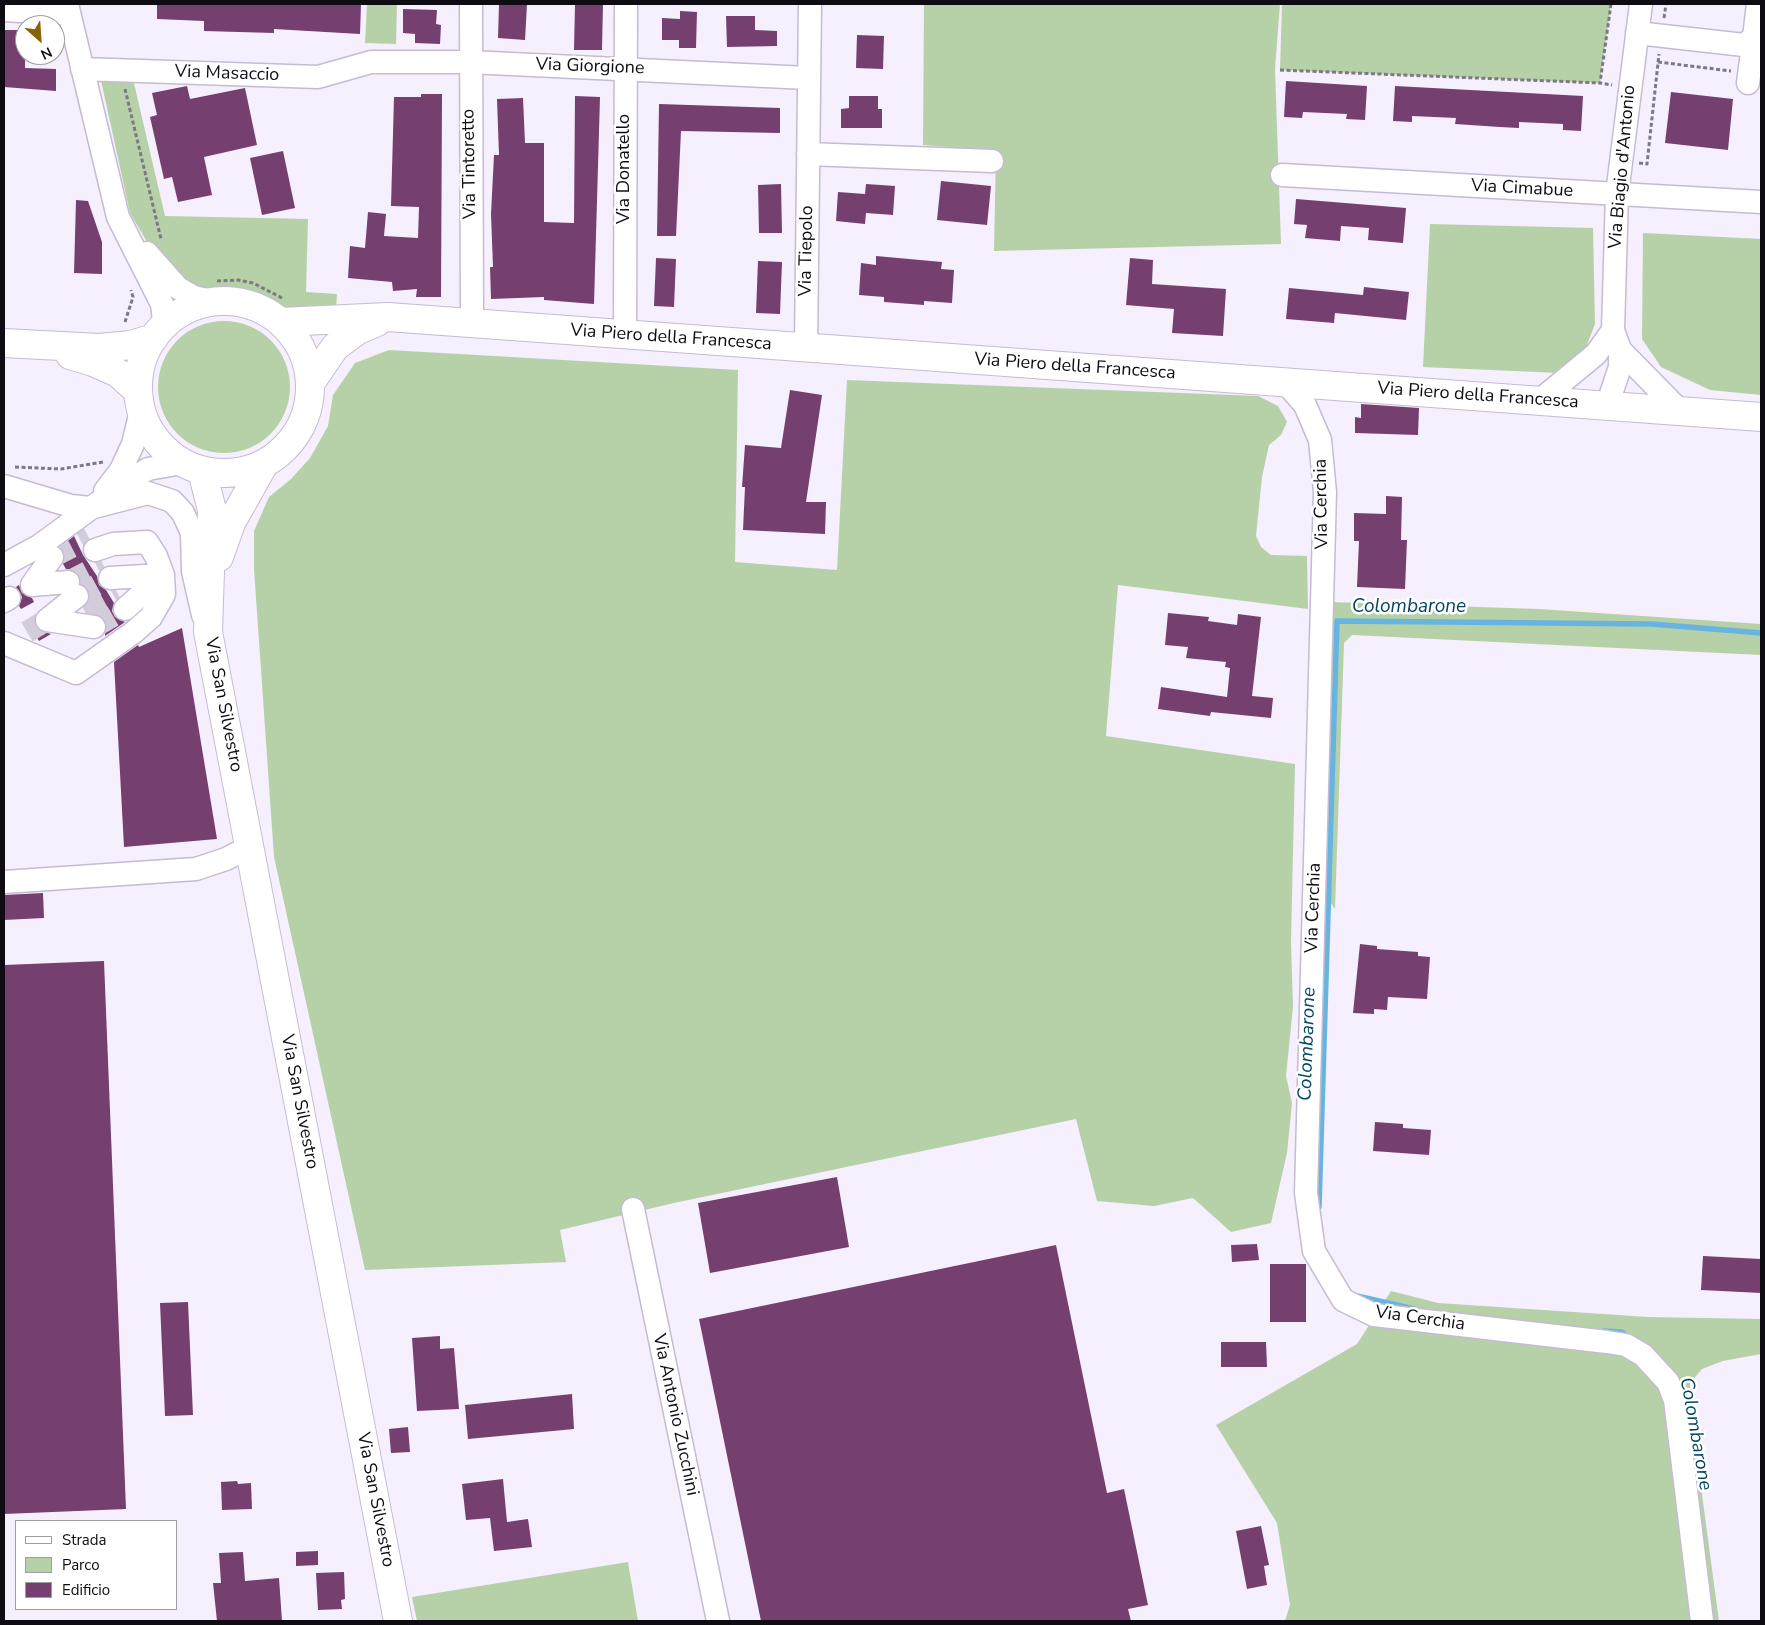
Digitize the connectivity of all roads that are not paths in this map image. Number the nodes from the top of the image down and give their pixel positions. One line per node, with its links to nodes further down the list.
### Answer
1 (471, 4): 11 (street, Via Tintoretto)
2 (626, 4): 12 (street, Via Donatello)
3 (810, 4): 14 (street, Via Tiepolo)
4 (1641, 4): 8 (street, Via Biagio d'Antonio)
5 (1758, 4): 9 (street)
6 (68, 9): 7 (street); 13 (street)
7 (4, 10)
8 (1637, 33): 9 (street); 19 (street, Via Biagio d'Antonio)
9 (1754, 38): 15 (street)
10 (371, 62): 11 (street, Via Giorgione); 13 (street, Via Masaccio)
11 (469, 62): 12 (street, Via Giorgione); 26 (street, Via Tintoretto)
12 (624, 68): 14 (street, Via Giorgione); 28 (street, Via Donatello)
13 (82, 69): 21 (street)
14 (808, 78): 16 (street, Via Tiepolo)
15 (1749, 78)
16 (808, 154): 17 (street); 32 (street, Via Tiepolo)
17 (992, 161)
18 (1282, 175): 19 (street, Via Cimabue)
19 (1617, 194): 20 (street, Via Cimabue); 30 (street, Via Biagio d'Antonio)
20 (1761, 202)
21 (118, 217): 22 (street); 27 (street)
22 (214, 291): 24 (main road); 27 (main road)
23 (341, 311): 24 (main road, Via Piero della Francesca); 25 (main road, Via Piero della Francesca); 33 (street)
24 (286, 312): 33 (main road)
25 (388, 317): 26 (main road, Via Piero della Francesca); 33 (main road, Via Piero della Francesca)
26 (472, 323): 28 (main road, Via Piero della Francesca)
27 (157, 333): 31 (main road); 35 (main road)
28 (625, 334): 32 (main road, Via Piero della Francesca)
29 (4, 343): 31 (main road)
30 (1611, 343): 36 (street); 37 (street, Via Biagio d'Antonio); 38 (street)
31 (37, 346): 35 (main road)
32 (806, 348): 34 (main road, Via Piero della Francesca)
33 (318, 371): 40 (main road)
34 (1285, 382): 36 (main road, Via Piero della Francesca); 58 (street, Via Cerchia)
35 (140, 401): 41 (main road); 43 (street)
36 (1539, 401): 37 (main road, Via Piero della Francesca)
37 (1607, 406): 38 (main road, Via Piero della Francesca)
38 (1680, 411): 39 (main road, Via Piero della Francesca)
39 (1761, 417)
40 (264, 464): 41 (main road); 47 (main road, Via San Silvestro)
41 (192, 467): 43 (street); 47 (main road, Via San Silvestro)
42 (8, 477): 43 (street)
43 (90, 508): 44 (street); 51 (street)
44 (4, 564)
45 (107, 572): 46 (street); 46 (street); 46 (street)
46 (162, 575): 52 (street)
47 (210, 582): 51 (main road, Via San Silvestro)
48 (32, 585): 49 (street)
49 (73, 590): 49 (street)
50 (27, 632): 52 (street)
51 (208, 632): 53 (main road, Via San Silvestro)
52 (5, 643)
53 (249, 847): 54 (street); 56 (main road, Via San Silvestro)
54 (4, 882)
55 (633, 1209): 57 (street, Via Antonio Zucchini)
56 (398, 1621)
57 (718, 1621)
58 (1702, 1621)

